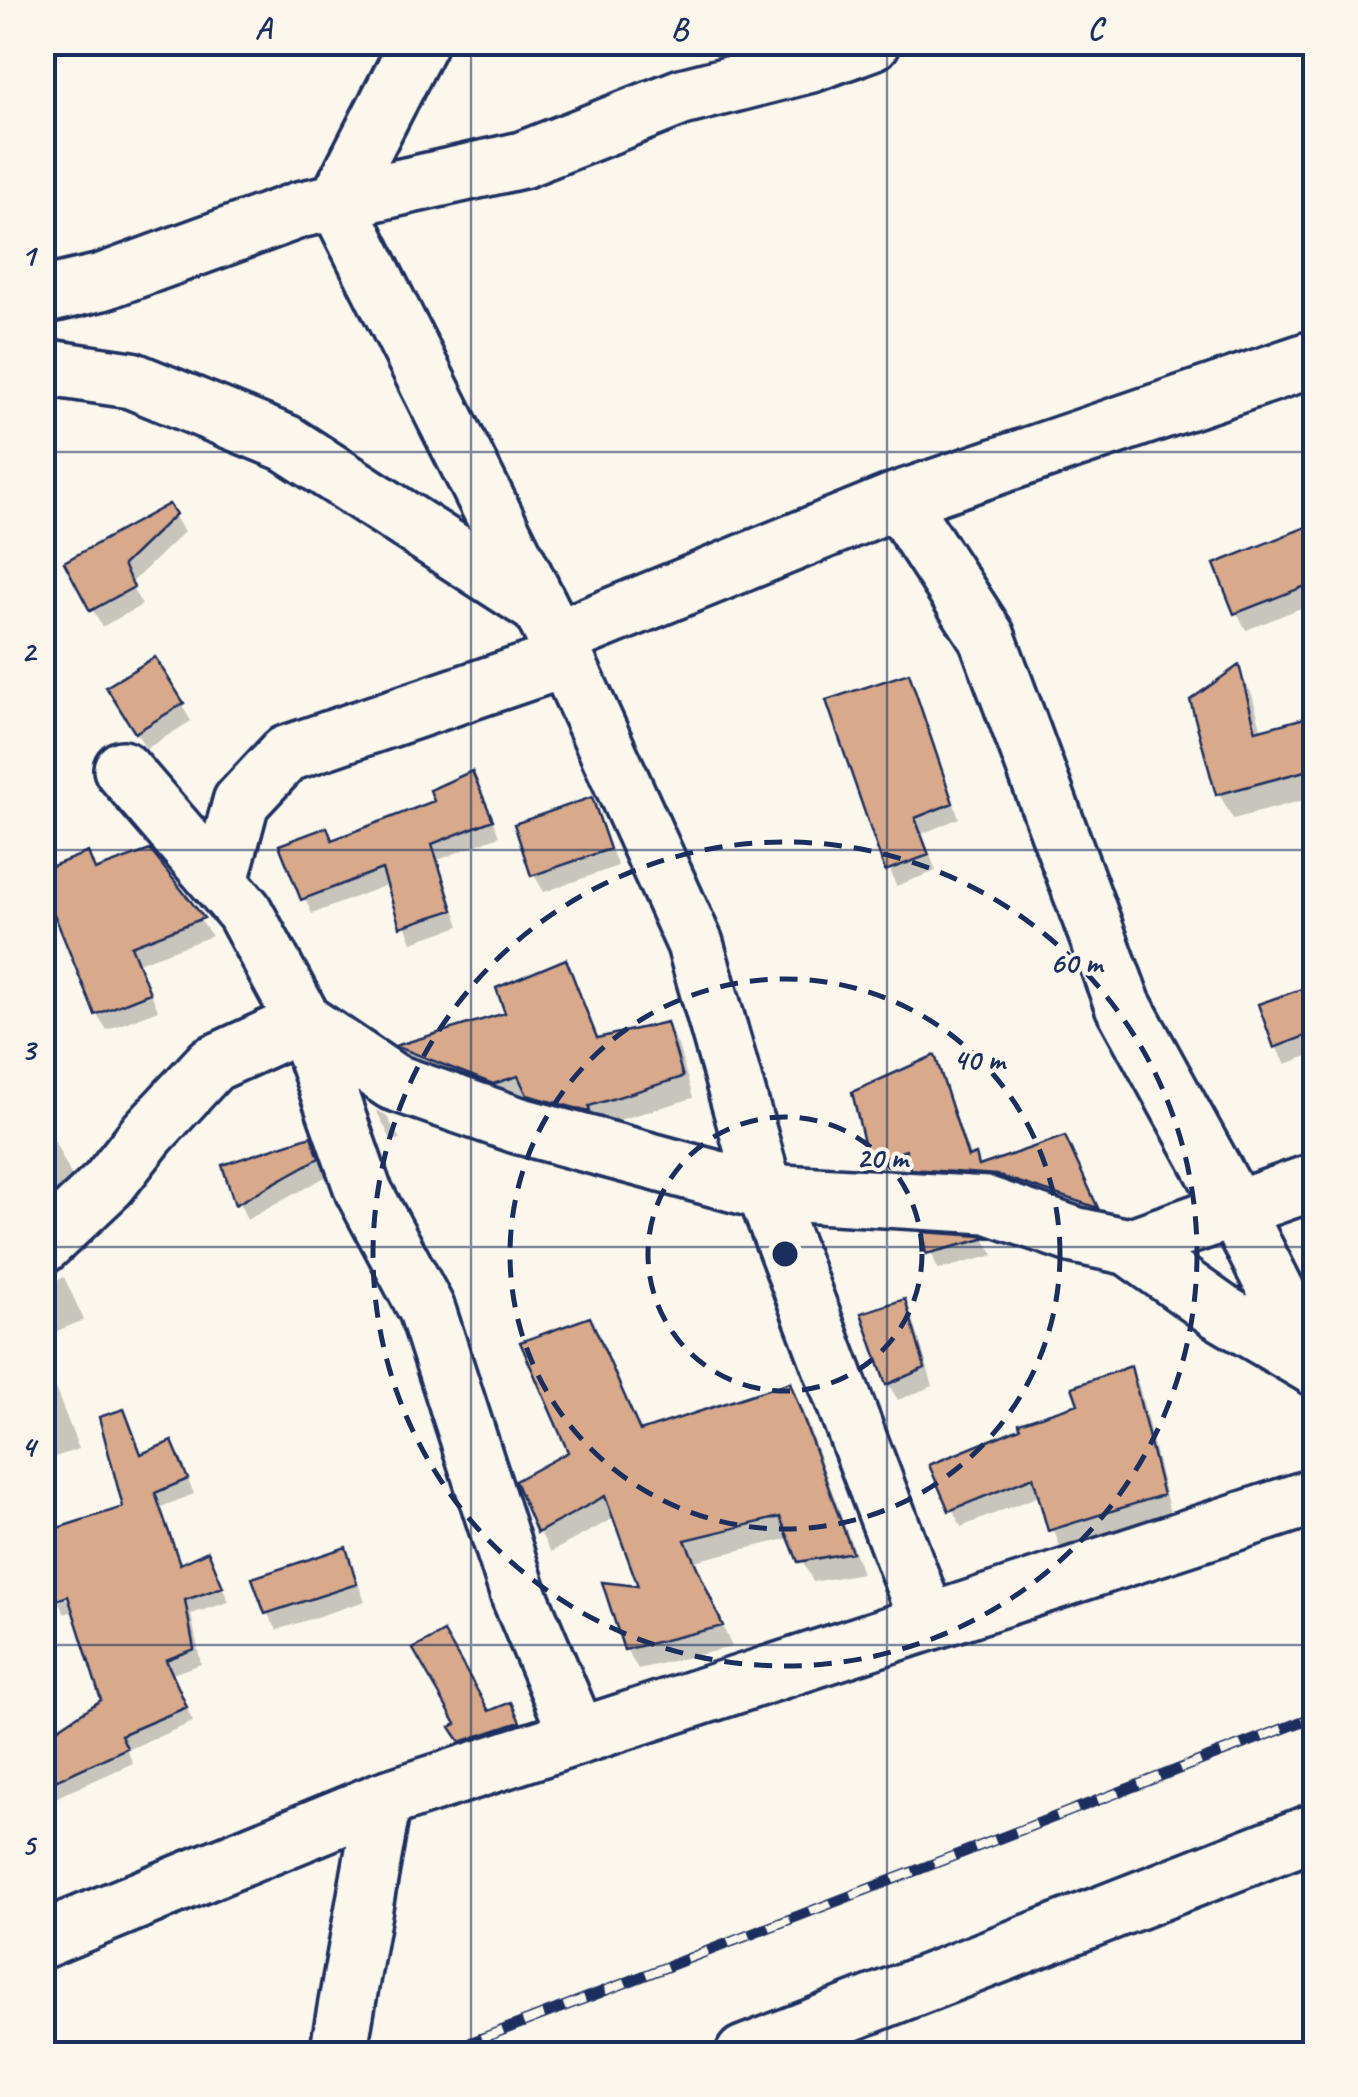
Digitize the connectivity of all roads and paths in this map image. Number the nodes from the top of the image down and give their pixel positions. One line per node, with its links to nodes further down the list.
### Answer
1 (418, 42): 3 (street)
2 (872, 42): 3 (street)
3 (337, 202): 4 (street); 8 (street)
4 (42, 296)
5 (1316, 358): 7 (street)
6 (42, 367): 8 (street)
7 (898, 500): 8 (street); 14 (street)
8 (555, 635): 10 (street); 13 (street)
9 (122, 769): 10 (street)
10 (220, 882): 11 (street)
11 (304, 1022): 13 (street); 15 (street); 20 (street)
12 (1316, 1182): 14 (street)
13 (765, 1192): 16 (street); 19 (street)
14 (1235, 1209): 16 (street); 17 (street)
15 (42, 1246)
16 (1129, 1248): 17 (street)
17 (1315, 1368)
18 (1316, 1496): 19 (street)
19 (927, 1620): 20 (street)
20 (578, 1736): 21 (street)
21 (383, 1800): 23 (street); 24 (street)
22 (1316, 1832): 25 (street)
23 (42, 1940)
24 (338, 2054)
25 (744, 2054)

